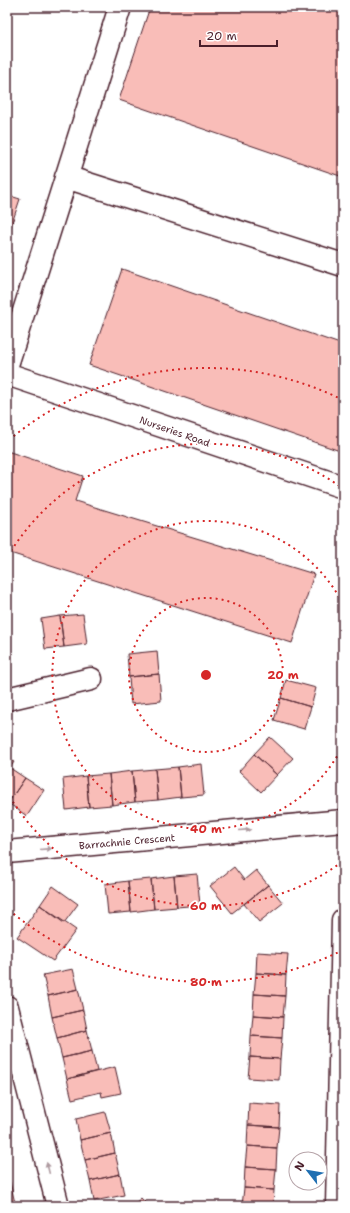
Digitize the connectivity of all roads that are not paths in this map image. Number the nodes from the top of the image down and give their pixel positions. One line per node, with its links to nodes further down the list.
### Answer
1 (117, 8): 2 (street)
2 (66, 177): 3 (street); 4 (street)
3 (343, 265)
4 (7, 365)
5 (7, 374): 6 (street, Nurseries Road)
6 (343, 487)
7 (91, 679): 8 (street)
8 (7, 699)
9 (343, 821): 10 (street, Barrachnie Crescent, one-way to 9)
10 (7, 852)
11 (343, 920): 14 (street)
12 (7, 1007): 13 (street, one-way to 12)
13 (58, 1206)
14 (337, 1206)

